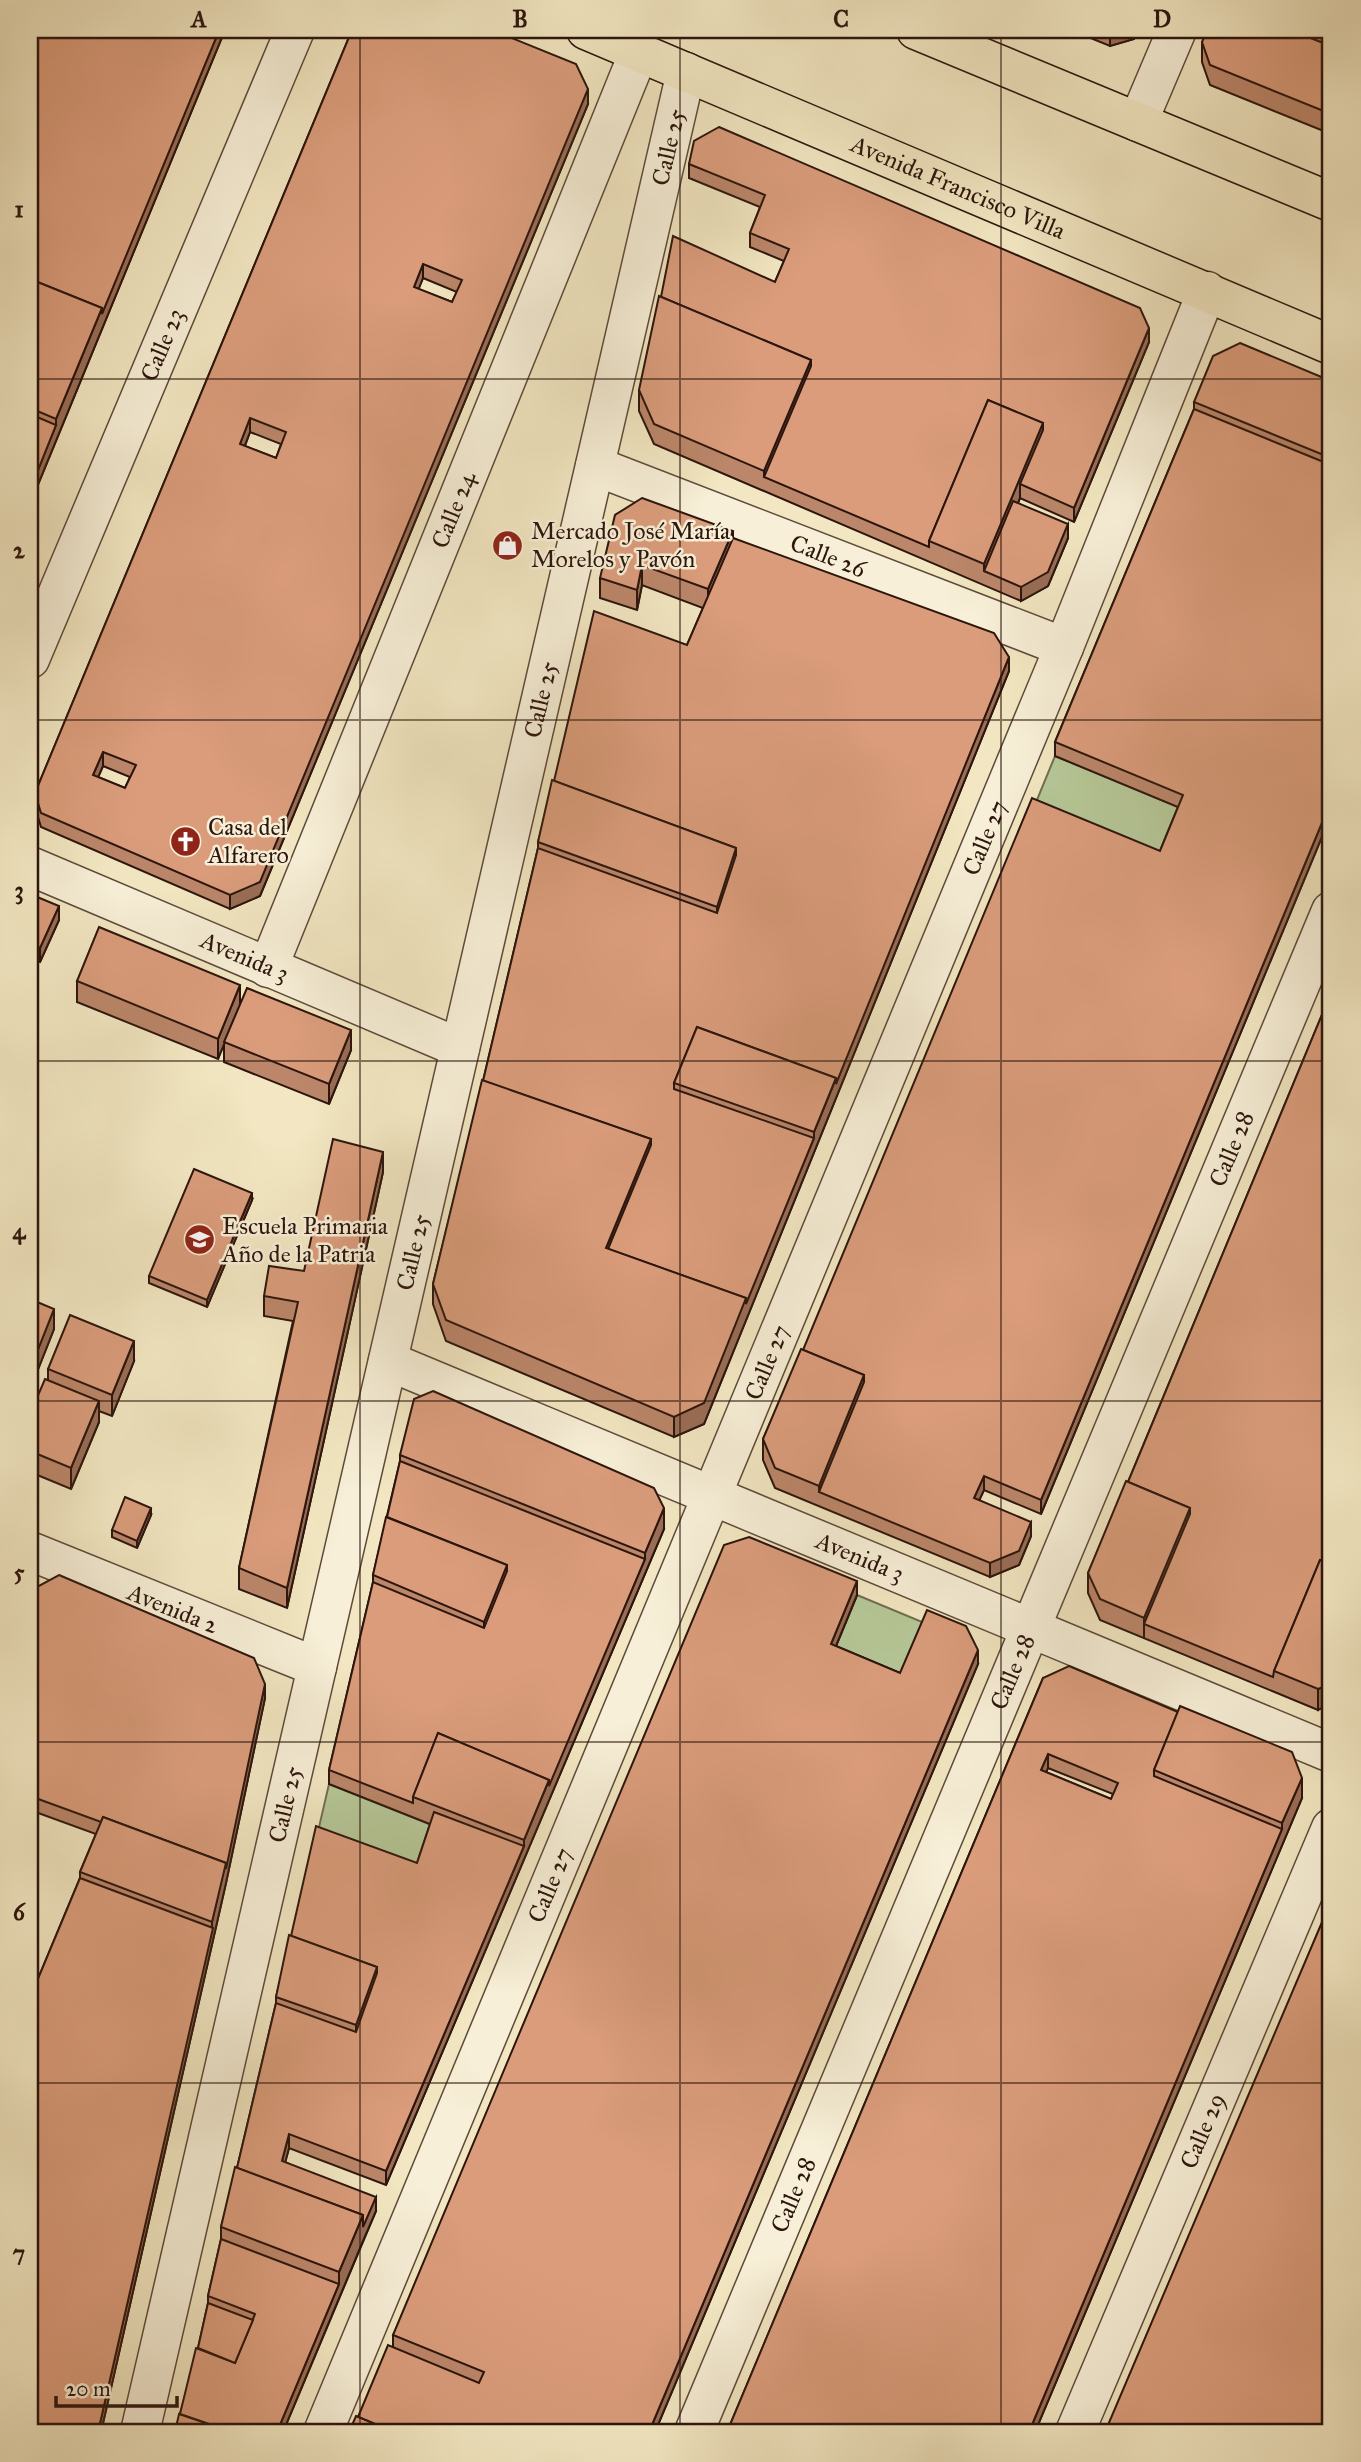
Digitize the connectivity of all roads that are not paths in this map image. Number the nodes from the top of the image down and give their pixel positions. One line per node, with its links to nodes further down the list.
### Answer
1 (295, 30): 13 (street, Calle 23)
2 (586, 30): 5 (main road, Avenida Francisco Villa)
3 (916, 30): 7 (main road)
4 (1177, 30): 7 (street)
5 (639, 52): 6 (main road, Avenida Francisco Villa); 16 (street, Calle 24)
6 (686, 72): 9 (main road, Avenida Francisco Villa); 11 (street, Calle 25)
7 (1138, 122): 8 (main road)
8 (1331, 202)
9 (1207, 291): 10 (main road, Avenida Francisco Villa); 12 (street, Calle 27)
10 (1331, 345)
11 (594, 466): 12 (street, Calle 26); 17 (street, Calle 25)
12 (1064, 647): 19 (street, Calle 27)
13 (30, 659)
14 (30, 866): 16 (street, Avenida 3)
15 (1331, 911): 21 (street, Calle 28)
16 (268, 968): 17 (street, Avenida 3)
17 (460, 1048): 18 (street, Calle 25)
18 (388, 1361): 19 (street, Avenida 3); 22 (street, Calle 25)
19 (712, 1495): 21 (street, Avenida 3); 26 (street, Calle 27)
20 (30, 1551): 22 (street, Avenida 2)
21 (1032, 1628): 23 (street, Avenida 3); 27 (street, Calle 28)
22 (317, 1667): 25 (street, Calle 25)
23 (1331, 1753)
24 (1331, 1828): 28 (street, Calle 29)
25 (140, 2432)
26 (323, 2432)
27 (694, 2432)
28 (1075, 2432)

